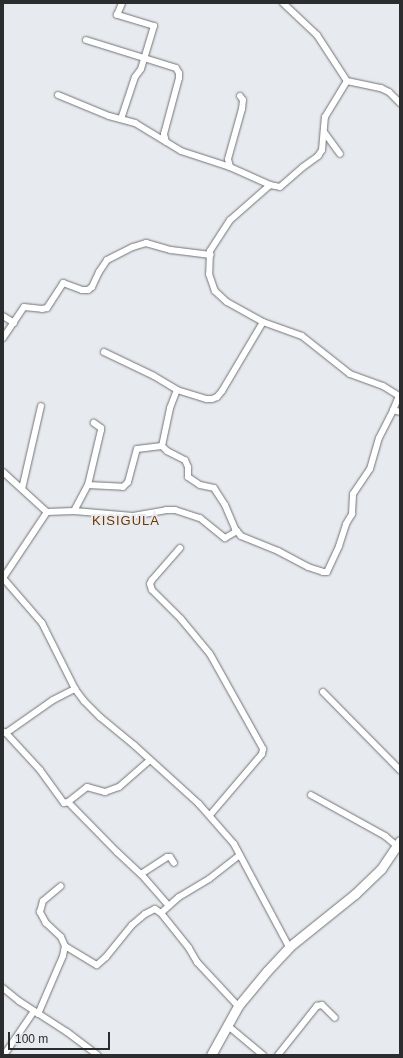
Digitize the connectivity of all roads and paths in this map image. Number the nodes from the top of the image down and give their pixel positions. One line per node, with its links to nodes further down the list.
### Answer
1 (122, 3): 4 (street)
2 (283, 3): 5 (street)
3 (86, 40): 4 (street)
4 (144, 58): 9 (street); 11 (street)
5 (347, 81): 8 (street); 10 (street)
6 (58, 95): 9 (street)
7 (240, 96): 13 (street)
8 (398, 98)
9 (121, 119): 11 (street)
10 (324, 132): 12 (street); 14 (street)
11 (166, 142): 13 (street)
12 (340, 154)
13 (230, 167): 14 (street)
14 (270, 185): 15 (street)
15 (211, 255): 17 (street); 18 (street)
16 (3, 316): 18 (street)
17 (263, 322): 21 (street); 22 (street)
18 (14, 323): 19 (street)
19 (3, 338)
20 (104, 352): 21 (street)
21 (177, 390): 27 (street)
22 (400, 395): 24 (street)
23 (41, 406): 30 (street)
24 (393, 410): 25 (street); 33 (street)
25 (400, 412)
26 (94, 423): 29 (street)
27 (162, 446): 29 (street); 33 (street)
28 (3, 472): 30 (street)
29 (88, 485): 31 (street)
30 (22, 489): 32 (street)
31 (74, 511): 32 (street); 33 (street)
32 (47, 512): 35 (street)
33 (237, 531)
34 (180, 548): 42 (street)
35 (75, 689): 37 (street); 38 (street)
36 (323, 692): 39 (street)
37 (5, 732): 41 (street)
38 (150, 760): 41 (street); 42 (street)
39 (400, 770)
40 (311, 796): 43 (street)
41 (68, 802): 46 (street)
42 (210, 815): 44 (street)
43 (398, 843): 51 (street)
44 (240, 854): 48 (street); 51 (street)
45 (174, 863): 46 (street)
46 (141, 874): 48 (street)
47 (61, 886): 50 (street)
48 (168, 905): 49 (street)
49 (161, 913): 50 (street); 53 (street)
50 (65, 946): 54 (street)
51 (289, 947): 53 (street)
52 (3, 988): 54 (street)
53 (238, 1006): 56 (street)
54 (36, 1012): 57 (street); 58 (street)
55 (335, 1018): 61 (street)
56 (227, 1025): 59 (street); 60 (street)
57 (4, 1055)
58 (97, 1055)
59 (211, 1055)
60 (264, 1055)
61 (278, 1055)

